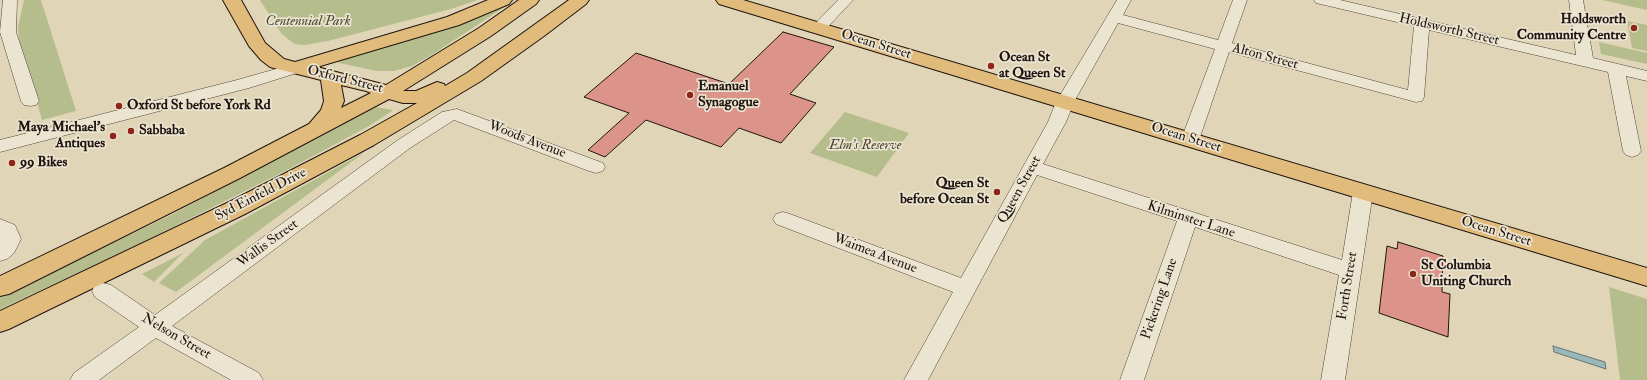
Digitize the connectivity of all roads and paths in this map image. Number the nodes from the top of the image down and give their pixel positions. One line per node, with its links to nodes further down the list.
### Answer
1 (10, 0): 24 (street)
2 (232, 0): 19 (main road)
3 (530, 0): 12 (main road, Oxford Street)
4 (545, 0): 12 (main road)
5 (580, 0): 17 (main road)
6 (725, 0): 15 (main road, Ocean Street)
7 (846, 0): 15 (street)
8 (1124, 0): 13 (street, Queen Street)
9 (1240, 0): 16 (street)
10 (1321, 0): 14 (street, Holdsworth Street)
11 (1576, 0): 18 (street)
12 (509, 6): 19 (main road); 23 (main road, Oxford Street)
13 (1114, 17): 16 (street, Alton Street); 25 (street, Queen Street)
14 (1422, 23): 16 (street, Alton Street); 18 (street, Holdsworth Street)
15 (819, 28): 25 (main road, Ocean Street)
16 (1224, 46): 28 (street)
17 (512, 51): 23 (main road); 43 (main road, Syd Einfeld Drive)
18 (1585, 62): 20 (street, Holdsworth Street)
19 (296, 68): 21 (main road, Oxford Street); 29 (street, Oxford Street)
20 (1616, 69): 22 (street, Holdsworth Street); 30 (street)
21 (330, 76): 23 (main road, Oxford Street); 27 (main road)
22 (1647, 76)
23 (387, 92): 27 (main road)
24 (30, 101)
25 (1065, 102): 28 (main road, Ocean Street); 32 (street, Queen Street)
26 (457, 114): 31 (street, Woods Avenue); 44 (street, Wallis Street)
27 (314, 130): 40 (main road)
28 (1190, 140): 33 (main road, Ocean Street)
29 (0, 146)
30 (1632, 151)
31 (596, 167)
32 (1033, 167): 35 (street, Kilminster Lane); 41 (street, Queen Street)
33 (1362, 192): 38 (street, Forth Street); 39 (main road, Ocean Street)
34 (783, 219): 41 (street, Waimea Avenue)
35 (1188, 219): 38 (street, Kilminster Lane); 48 (street, Pickering Lane)
36 (0, 226): 37 (street)
37 (0, 254)
38 (1350, 271): 49 (street, Forth Street)
39 (1647, 277)
40 (0, 287)
41 (967, 289): 47 (street, Queen Street)
42 (102, 292): 44 (street, Nelson Street)
43 (0, 322)
44 (156, 326): 45 (street, Wallis Street); 46 (street, Nelson Street)
45 (82, 380)
46 (251, 380)
47 (916, 380)
48 (1132, 380)
49 (1333, 380)

